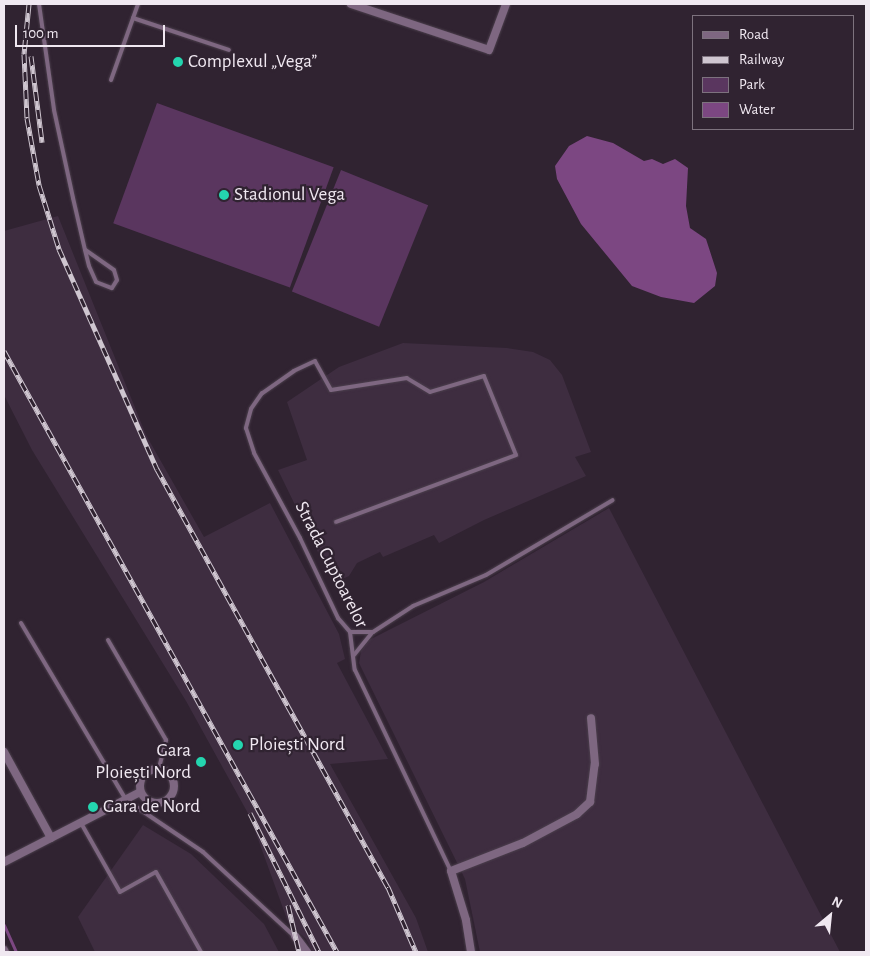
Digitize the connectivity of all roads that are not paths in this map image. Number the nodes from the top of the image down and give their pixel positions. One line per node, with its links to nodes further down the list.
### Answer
1 (39, 4): 8 (lane)
2 (138, 4): 5 (lane)
3 (351, 4): 4 (street)
4 (506, 4)
5 (133, 18): 6 (lane); 7 (lane)
6 (229, 50)
7 (111, 80)
8 (85, 250): 8 (lane)
9 (612, 500): 13 (lane)
10 (336, 522): 12 (lane, Strada Cuptoarelor)
11 (21, 623): 20 (lane)
12 (350, 632): 13 (lane); 15 (lane, Strada Cuptoarelor)
13 (373, 632): 15 (lane)
14 (108, 640): 18 (lane)
15 (354, 655): 24 (lane, Strada Cuptoarelor)
16 (591, 718): 24 (street)
17 (4, 752): 22 (street)
18 (159, 768): 19 (street); 19 (street)
19 (140, 792): 20 (street)
20 (126, 800): 21 (street); 25 (lane)
21 (81, 822): 22 (street); 26 (lane)
22 (51, 838): 23 (street)
23 (4, 862)
24 (450, 871): 28 (street, Strada Cuptoarelor)
25 (295, 936): 27 (street)
26 (201, 952)
27 (307, 952)
28 (471, 952)

